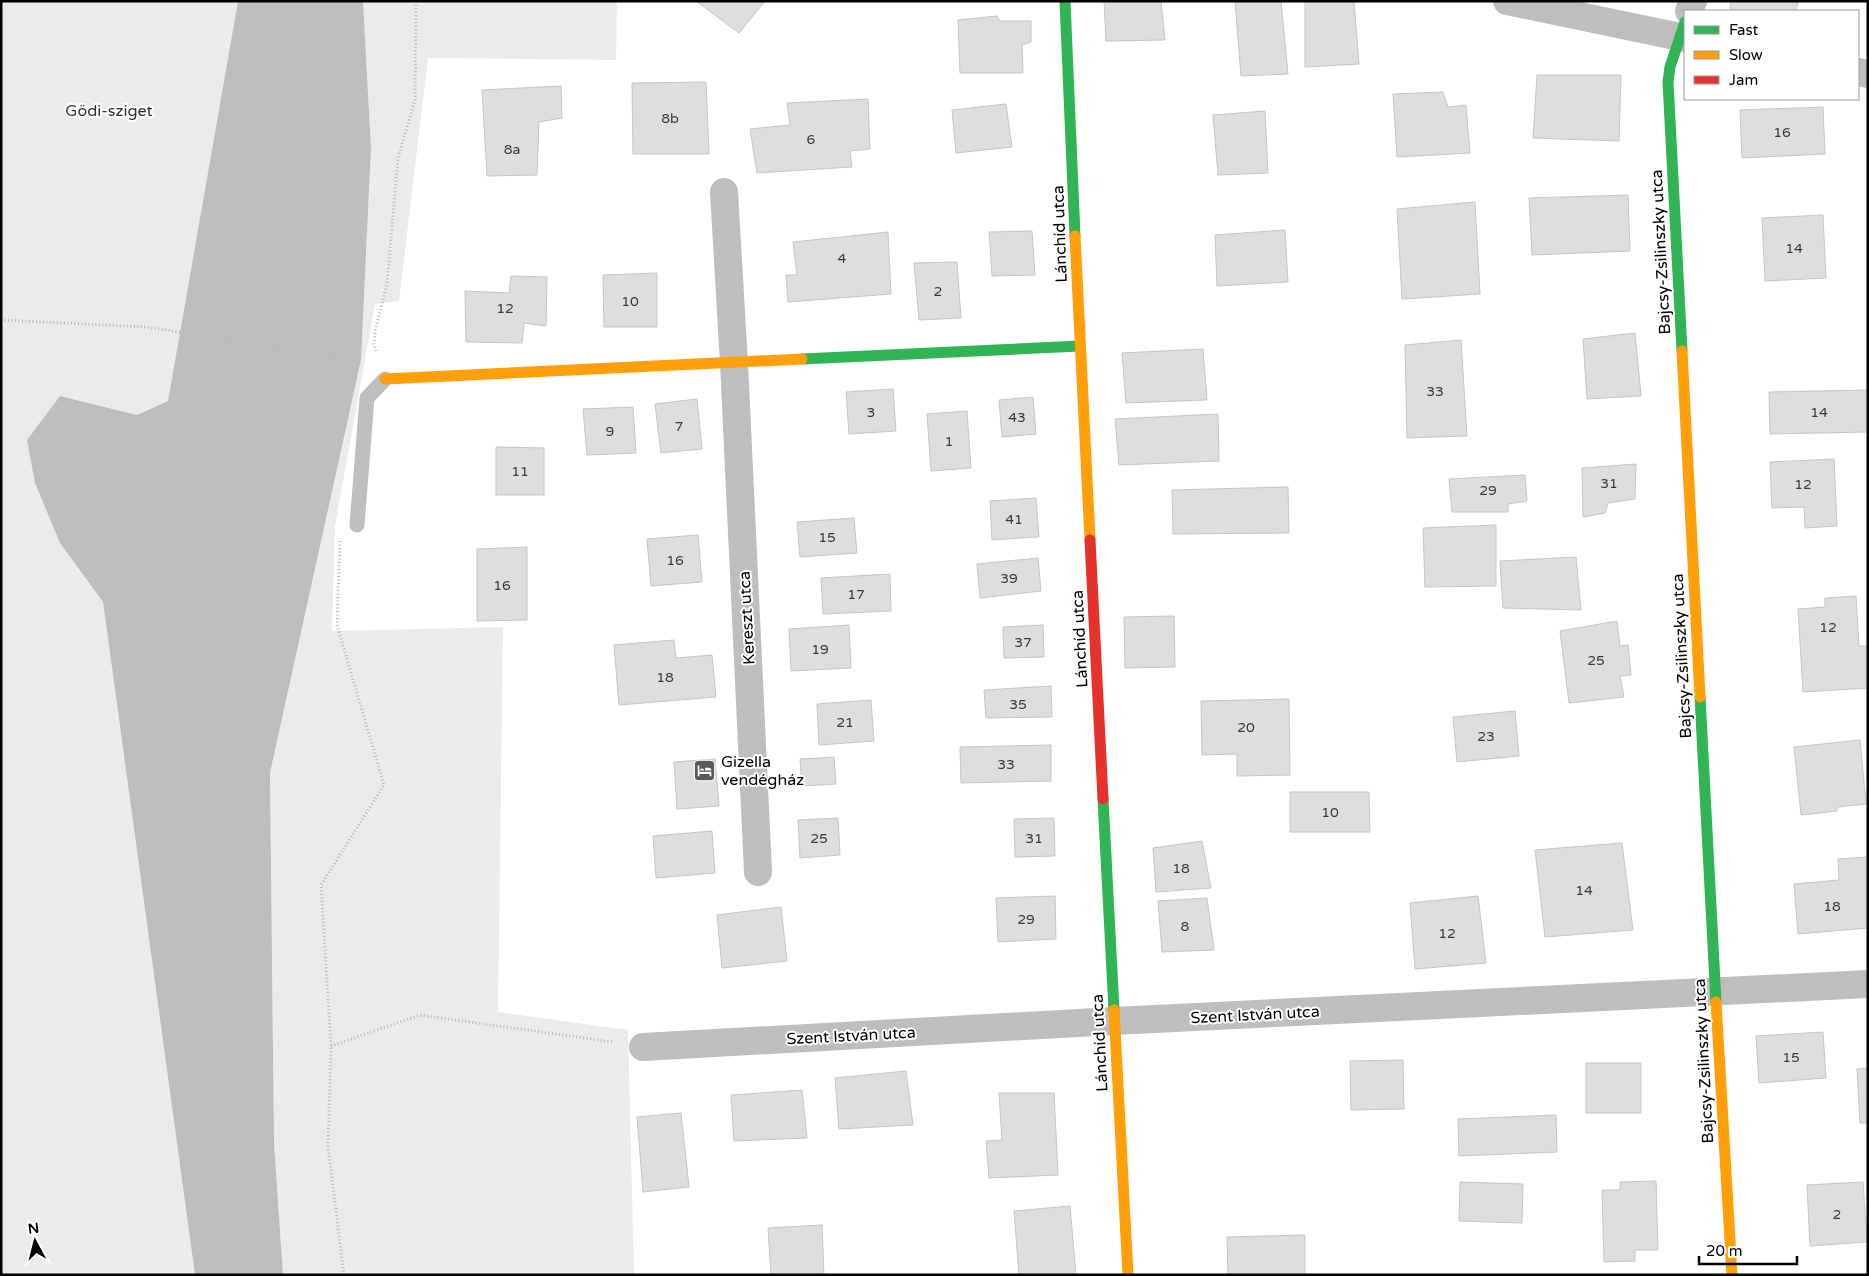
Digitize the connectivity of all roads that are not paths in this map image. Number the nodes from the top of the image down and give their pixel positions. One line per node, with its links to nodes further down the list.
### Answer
1 (1065, 1): 5 (street, Lánchíd utca)
2 (1507, 1): 3 (street)
3 (1683, 32): 11 (street, Bajcsy-Zsilinszky utca)
4 (724, 192): 6 (street, Kereszt utca)
5 (1080, 346): 6 (street); 12 (street, Lánchíd utca)
6 (734, 363): 7 (street); 9 (street, Kereszt utca)
7 (385, 379): 8 (lane)
8 (357, 525)
9 (758, 872)
10 (1868, 984): 11 (street, Szent István utca)
11 (1715, 990): 12 (street, Szent István utca); 15 (street, Bajcsy-Zsilinszky utca)
12 (1114, 1021): 13 (street, Szent István utca); 14 (street, Lánchíd utca)
13 (642, 1047)
14 (1128, 1275)
15 (1732, 1275)

